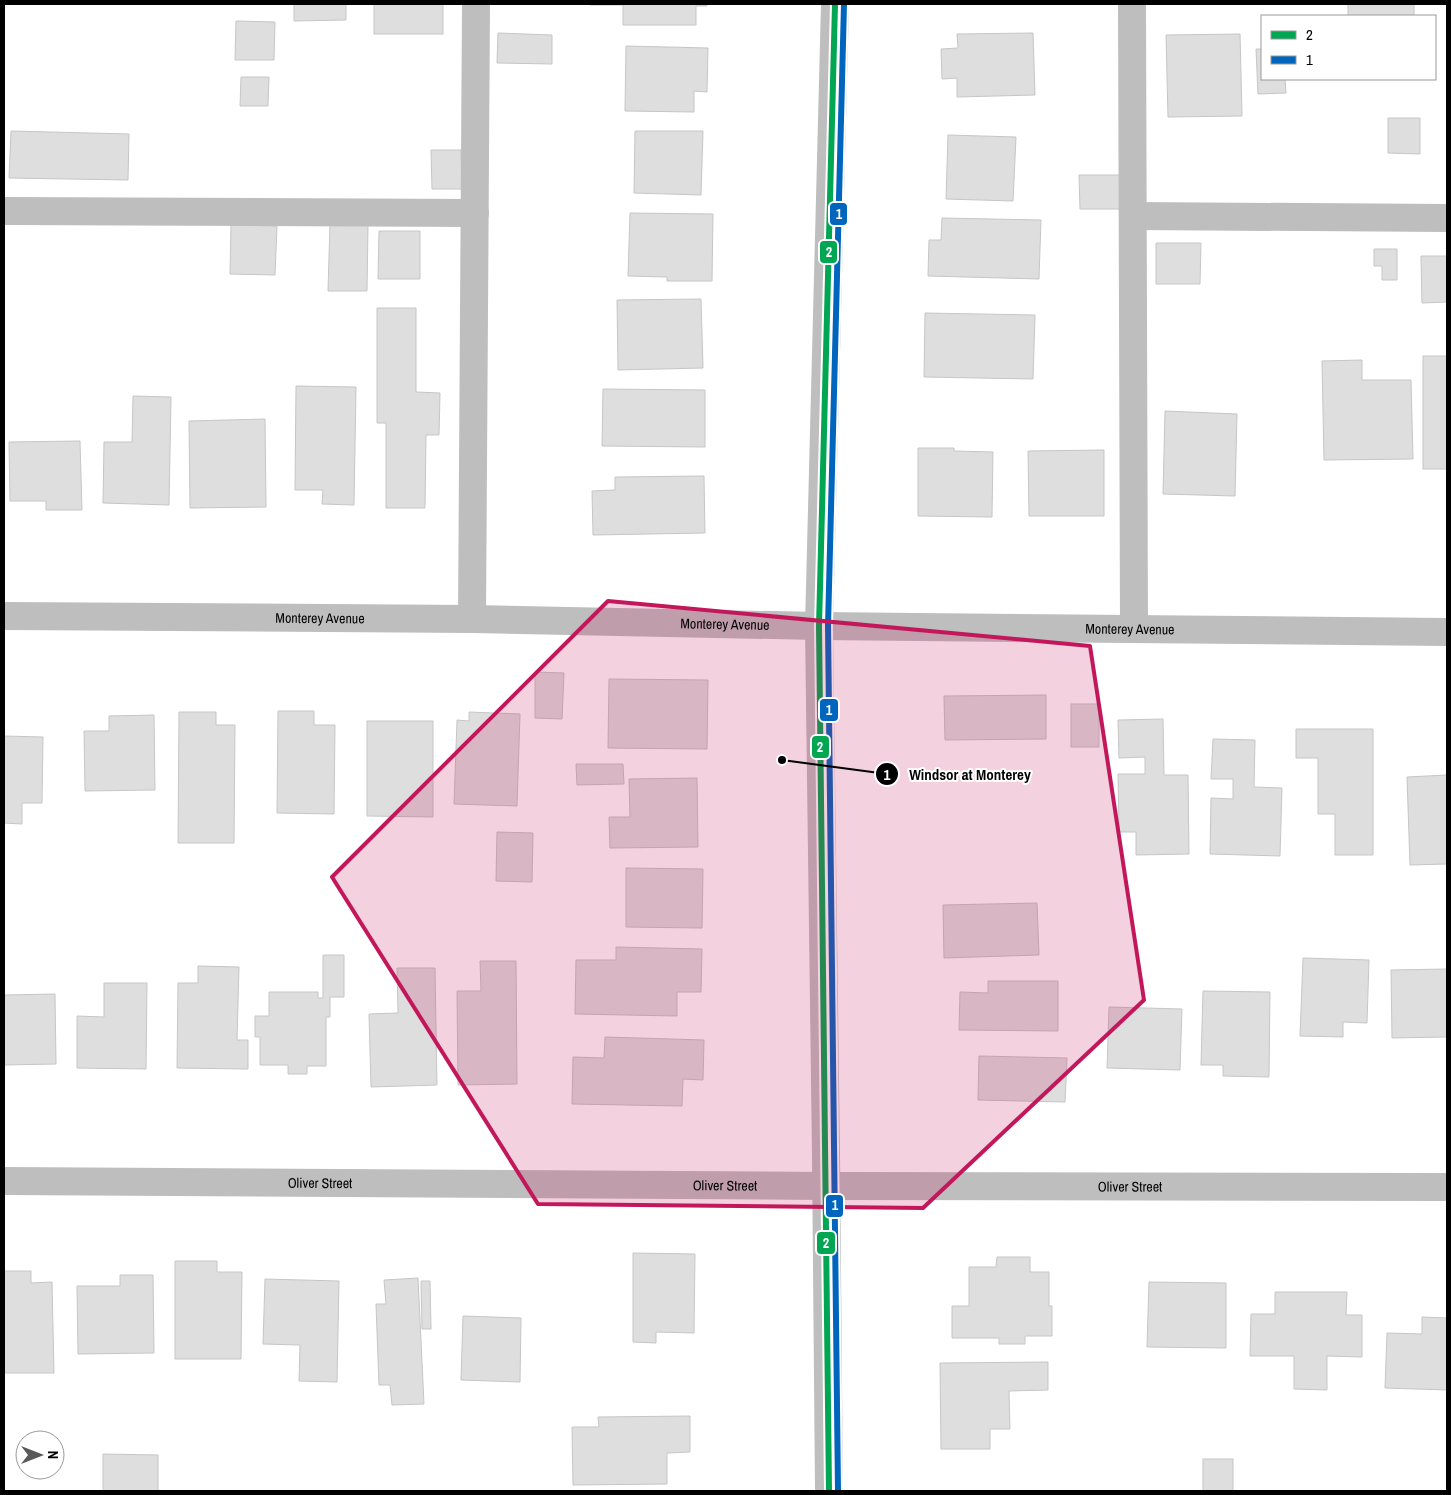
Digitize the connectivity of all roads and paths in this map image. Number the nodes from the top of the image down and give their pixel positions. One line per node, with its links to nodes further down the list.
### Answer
1 (476, 4): 5 (street)
2 (835, 4): 10 (street)
3 (1132, 4): 6 (street)
4 (4, 211): 5 (street)
5 (475, 213): 9 (street)
6 (1133, 216): 7 (street); 11 (street)
7 (1447, 218)
8 (4, 616): 9 (street, Monterey Avenue)
9 (472, 619): 10 (street, Monterey Avenue)
10 (819, 626): 11 (street, Monterey Avenue); 14 (street)
11 (1134, 628): 12 (street, Monterey Avenue)
12 (1447, 632)
13 (4, 1181): 14 (street, Oliver Street)
14 (826, 1186): 15 (street, Oliver Street); 16 (street)
15 (1447, 1187)
16 (829, 1491)

